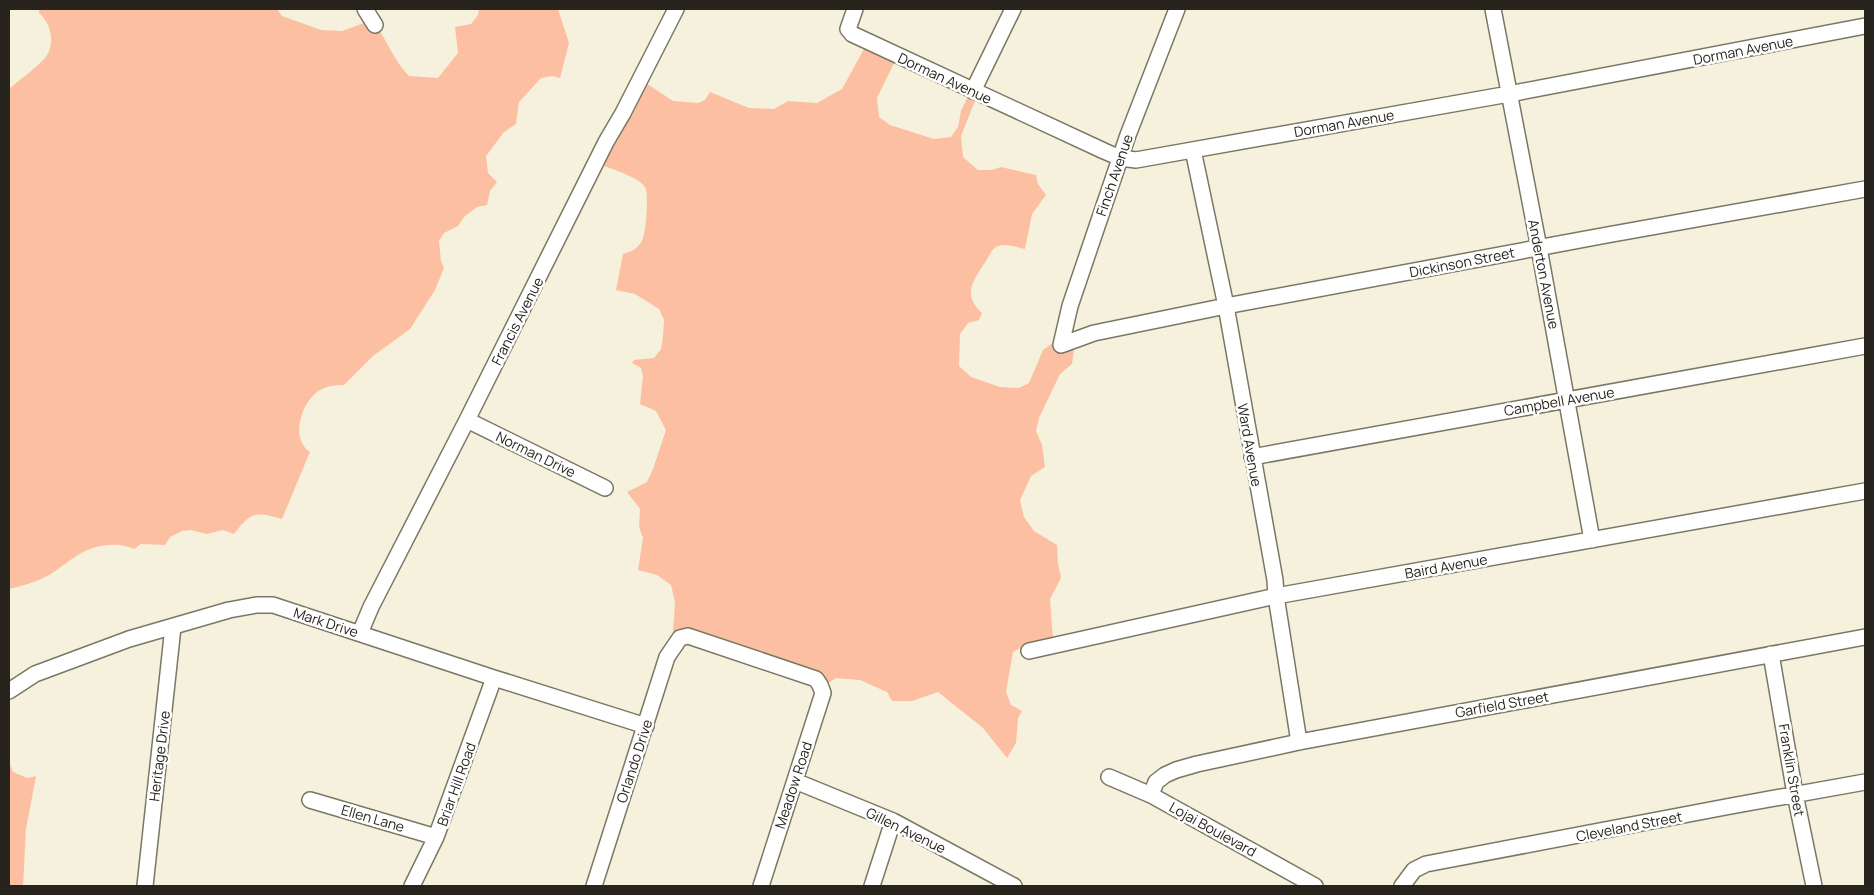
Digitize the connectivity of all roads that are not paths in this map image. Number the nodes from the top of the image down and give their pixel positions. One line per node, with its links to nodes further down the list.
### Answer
1 (365, 9): 7 (street)
2 (676, 9): 19 (street, Francis Avenue)
3 (856, 9): 9 (street, Dorman Avenue)
4 (1013, 9): 9 (street)
5 (1177, 9): 12 (street, Finch Avenue)
6 (1492, 9): 10 (street, Anderton Avenue)
7 (375, 25)
8 (1865, 26): 10 (street, Dorman Avenue)
9 (973, 91): 12 (street, Dorman Avenue)
10 (1509, 94): 11 (street, Dorman Avenue); 14 (street, Anderton Avenue)
11 (1193, 150): 12 (street, Dorman Avenue); 15 (street, Ward Avenue)
12 (1120, 158): 16 (street, Finch Avenue)
13 (1865, 189): 14 (street, Dickinson Street)
14 (1539, 248): 15 (street, Dickinson Street); 18 (street, Anderton Avenue)
15 (1226, 306): 16 (street, Dickinson Street); 20 (street, Ward Avenue)
16 (1061, 345)
17 (1865, 346): 18 (street, Campbell Avenue)
18 (1567, 399): 20 (street, Campbell Avenue); 23 (street, Anderton Avenue)
19 (467, 420): 21 (street, Norman Drive); 26 (street, Francis Avenue)
20 (1252, 457): 24 (street, Ward Avenue)
21 (605, 488)
22 (1865, 491): 23 (street, Baird Avenue)
23 (1592, 540): 24 (street, Baird Avenue)
24 (1276, 596): 29 (street, Baird Avenue); 34 (street, Ward Avenue)
25 (173, 627): 26 (street, Mark Drive); 32 (street, Mark Drive); 43 (street, Heritage Drive)
26 (360, 633): 31 (street, Mark Drive)
27 (1865, 637): 30 (street, Garfield Street)
28 (680, 638): 33 (street, Orlando Drive); 36 (street, Meadow Road)
29 (1029, 651)
30 (1771, 654): 34 (street, Garfield Street); 38 (street, Franklin Street)
31 (494, 678): 33 (street, Mark Drive); 42 (street, Briar Hill Road)
32 (9, 691)
33 (646, 726): 45 (street, Orlando Drive)
34 (1299, 742): 39 (street, Garfield Street)
35 (1109, 777): 39 (street, Lojai Boulevard)
36 (795, 782): 41 (street, Gillen Avenue); 46 (street, Meadow Road)
37 (1865, 782): 38 (street, Cleveland Street)
38 (1795, 794): 50 (street, Cleveland Street); 51 (street, Franklin Street)
39 (1151, 795): 49 (street, Lojai Boulevard)
40 (310, 800): 42 (street, Ellen Lane)
41 (893, 821): 47 (street); 48 (street, Gillen Avenue)
42 (436, 837): 44 (street, Briar Hill Road)
43 (145, 886)
44 (412, 886)
45 (594, 886)
46 (761, 886)
47 (872, 886)
48 (1014, 886)
49 (1315, 886)
50 (1402, 886)
51 (1814, 886)

